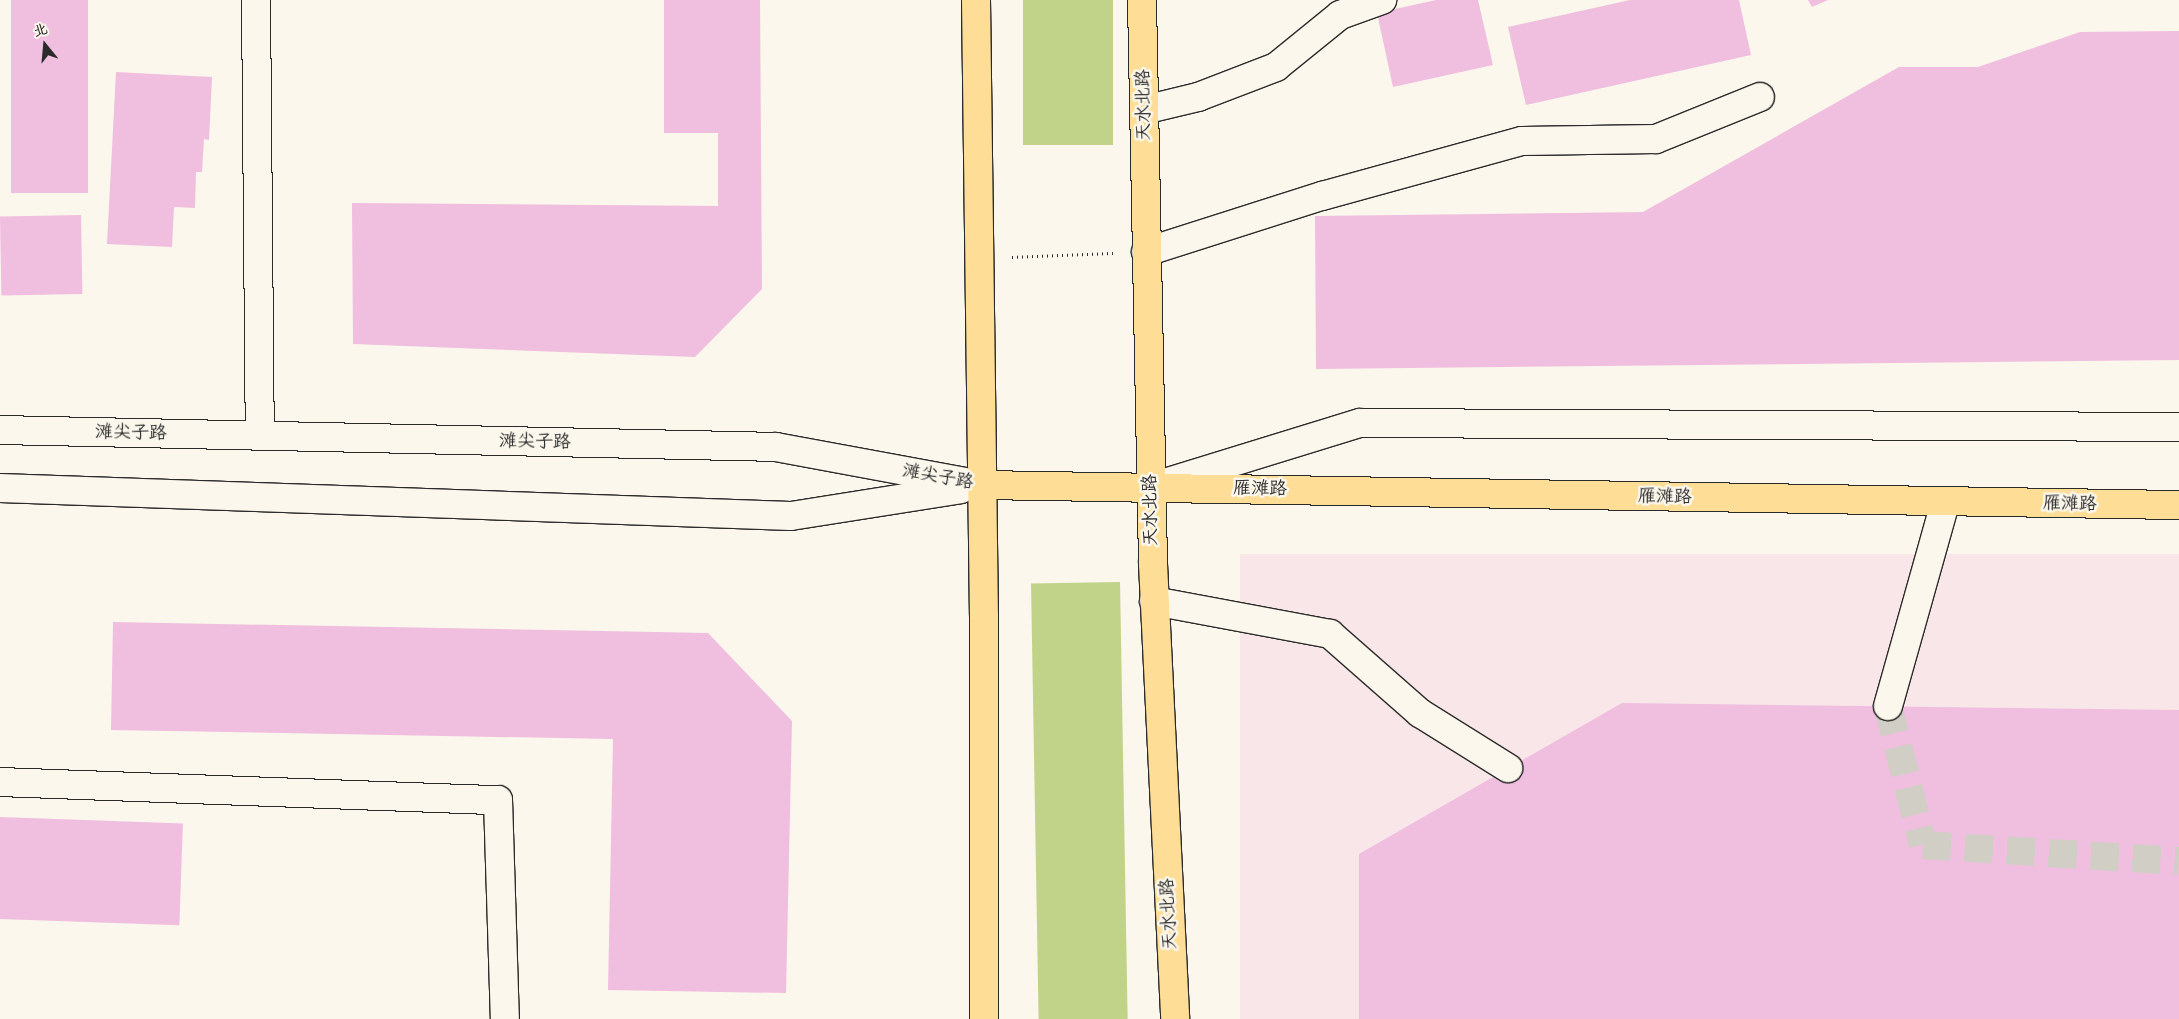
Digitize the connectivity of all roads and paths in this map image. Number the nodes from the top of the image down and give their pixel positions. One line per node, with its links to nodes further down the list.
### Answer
1 (256, 0): 11 (street)
2 (976, 0): 8 (main road)
3 (1142, 0): 6 (main road, 天水北路)
4 (1382, 0): 6 (street)
5 (1760, 97): 7 (street)
6 (1144, 110): 7 (main road, 天水北路)
7 (1146, 252): 8 (path); 13 (main road, 天水北路)
8 (979, 258): 12 (main road)
9 (2179, 427): 13 (street)
10 (0, 430): 11 (street, 滩尖子路)
11 (260, 436): 12 (street, 滩尖子路)
12 (982, 485): 13 (main road, 雁滩路); 14 (street, 滩尖子路); 22 (main road)
13 (1150, 487): 15 (main road, 雁滩路); 17 (main road, 天水北路)
14 (0, 488)
15 (1945, 503): 16 (main road, 雁滩路); 18 (street)
16 (2179, 505)
17 (1154, 601): 19 (street); 23 (main road, 天水北路)
18 (1888, 706)
19 (1508, 768)
20 (0, 782): 21 (street)
21 (505, 1019)
22 (984, 1019)
23 (1175, 1019)

